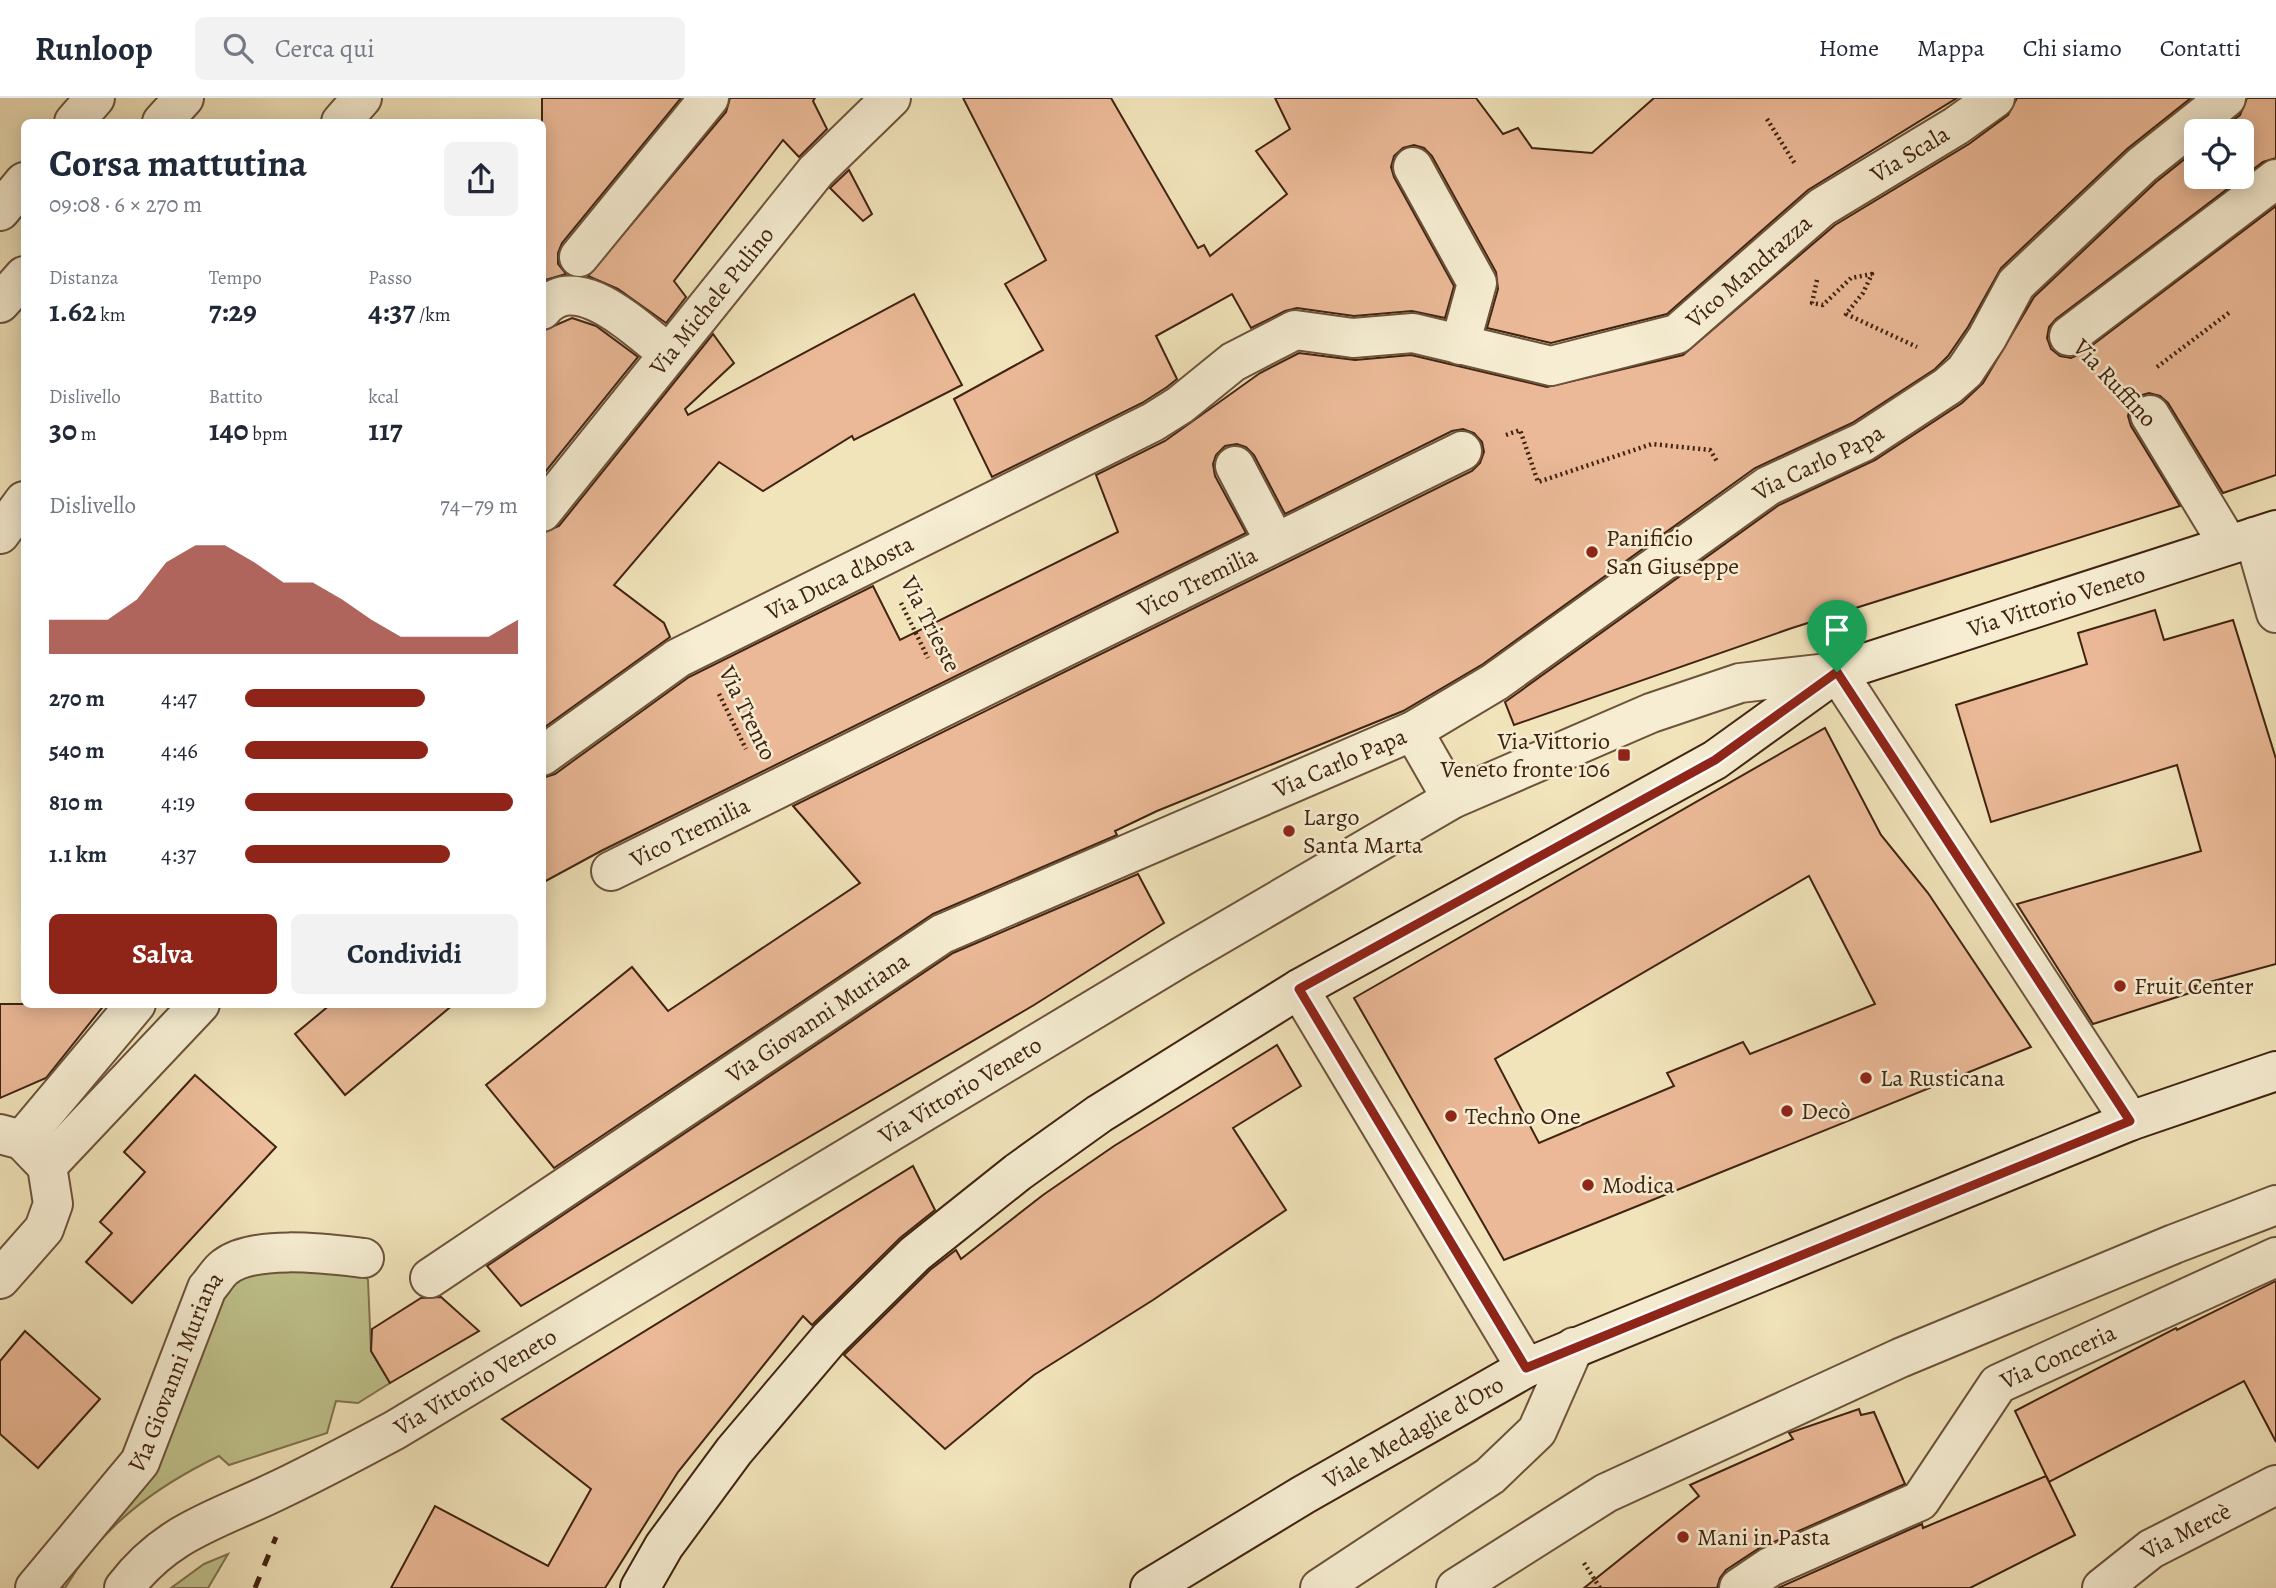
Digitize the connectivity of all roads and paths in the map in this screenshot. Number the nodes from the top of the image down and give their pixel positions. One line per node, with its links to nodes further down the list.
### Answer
1 (95, 98): 7 (street)
2 (362, 98): 8 (street)
3 (709, 98): 14 (street)
4 (891, 98): 21 (street, Via Michele Pulino)
5 (1995, 98): 12 (street, Via Scala)
6 (2226, 98): 22 (street, Via Carlo Papa)
7 (77, 119)
8 (344, 119)
9 (1413, 167): 20 (street)
10 (2276, 179): 19 (street, Via Ruffino)
11 (21, 186): 13 (street)
12 (1822, 207): 20 (street, Vico Mandrazza); 22 (path, Vico Mandrazza)
13 (0, 211)
14 (579, 257)
15 (21, 279): 16 (street)
16 (0, 303)
17 (546, 305): 21 (street)
18 (2230, 312): 23 (path)
19 (2069, 336)
20 (1461, 345): 24 (street, Vico Mandrazza)
21 (668, 353): 29 (street, Via Michele Pulino)
22 (1965, 370): 28 (street, Via Carlo Papa)
23 (2138, 403): 31 (street, Via Ruffino)
24 (1153, 422): 33 (street, Via Duca d'Aosta)
25 (1462, 451): 28 (path); 32 (street, Vico Tremilia)
26 (1235, 466): 32 (street)
27 (21, 505): 30 (street)
28 (1746, 505): 38 (street, Via Carlo Papa)
29 (546, 507)
30 (0, 534)
31 (2253, 537): 34 (street, Via Ruffino); 36 (street, Via Vittorio Veneto)
32 (1275, 542): 37 (street, Vico Tremilia)
33 (879, 560): 35 (street, Via Duca d'Aosta); 37 (path, Via Trieste)
34 (2276, 613)
35 (697, 649): 39 (street, Via Duca d'Aosta); 40 (path, Via Trento)
36 (1837, 672): 41 (street, Via Vittorio Veneto); 44 (street, Via Vittorio Veneto); 48 (street)
37 (951, 703): 40 (street, Vico Tremilia)
38 (1413, 731): 41 (street); 42 (street, Via Carlo Papa)
39 (546, 753)
40 (768, 793): 43 (street, Vico Tremilia)
41 (1452, 799): 59 (street, Via Vittorio Veneto)
42 (1234, 808): 53 (street, Via Giovanni Muriana)
43 (611, 871)
44 (1299, 989): 56 (street); 60 (street, Via Vittorio Veneto)
45 (133, 1008): 49 (street)
46 (195, 1008): 49 (street)
47 (2276, 1071): 48 (street, Viale Medaglie d'Oro)
48 (2130, 1121): 55 (street, Viale Medaglie d'Oro)
49 (23, 1147): 54 (street)
50 (2276, 1205): 63 (street)
51 (2276, 1257): 64 (street, Via Conceria)
52 (364, 1258): 58 (street, Via Giovanni Muriana)
53 (430, 1278)
54 (0, 1279)
55 (1574, 1348): 56 (street, Viale Medaglie d'Oro); 62 (street)
56 (1526, 1368): 61 (street, Viale Medaglie d'Oro)
57 (2276, 1485): 65 (street, Via Mercè)
58 (35, 1588)
59 (124, 1588)
60 (640, 1588)
61 (1150, 1588)
62 (1320, 1588)
63 (1456, 1588)
64 (1739, 1588)
65 (2102, 1588)

